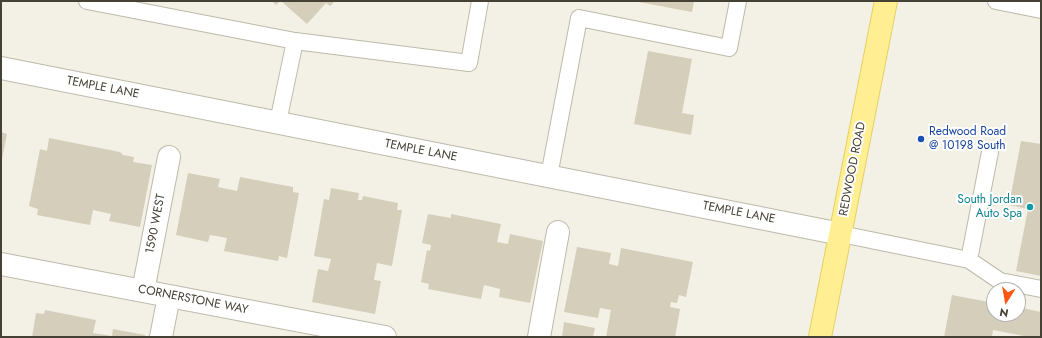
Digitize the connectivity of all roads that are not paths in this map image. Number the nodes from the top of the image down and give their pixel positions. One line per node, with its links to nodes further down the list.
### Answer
1 (87, 1): 7 (lane)
2 (480, 1): 7 (lane)
3 (738, 1): 12 (lane)
4 (886, 1): 14 (main road, REDWOOD ROAD)
5 (996, 1): 6 (lane)
6 (1041, 10)
7 (295, 42): 9 (lane)
8 (1, 68): 9 (street, TEMPLE LANE)
9 (278, 122): 12 (street, TEMPLE LANE)
10 (990, 152): 15 (lane)
11 (169, 157): 18 (street, 1590 WEST)
12 (549, 176): 14 (street, TEMPLE LANE)
13 (558, 232): 22 (street)
14 (840, 234): 15 (lane); 23 (main road, REDWOOD ROAD)
15 (969, 260): 17 (lane)
16 (1, 264): 18 (street, CORNERSTONE WAY)
17 (1041, 289)
18 (143, 291): 19 (street, CORNERSTONE WAY)
19 (169, 296): 20 (street); 21 (street, CORNERSTONE WAY)
20 (161, 337)
21 (385, 337)
22 (539, 337)
23 (820, 337)

